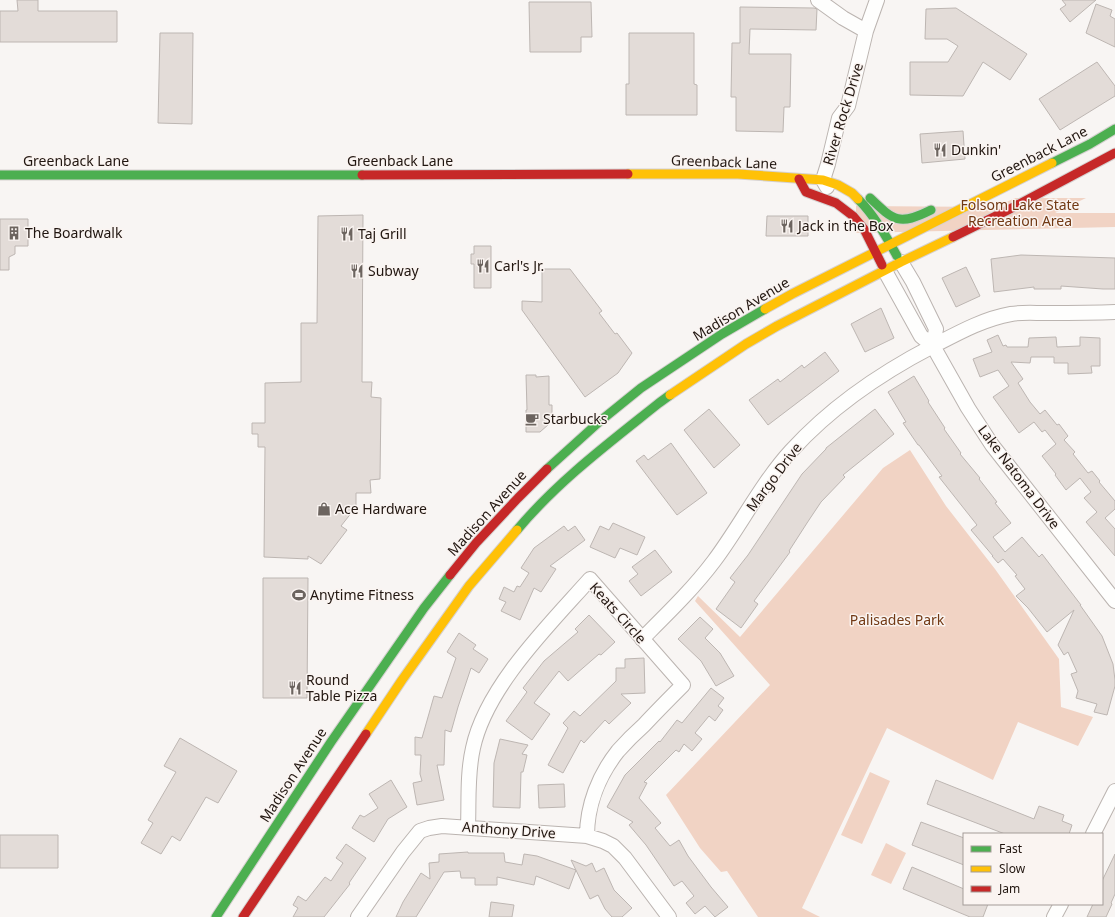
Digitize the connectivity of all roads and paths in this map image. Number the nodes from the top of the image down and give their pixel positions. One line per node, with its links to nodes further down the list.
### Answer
1 (818, 0): 3 (street)
2 (877, 0): 3 (street, River Rock Drive)
3 (866, 31): 8 (street, River Rock Drive)
4 (1115, 129): 10 (main road, Greenback Lane)
5 (1115, 153): 16 (main road)
6 (0, 175): 7 (main road, Greenback Lane)
7 (800, 179): 8 (main road, Greenback Lane); 12 (main road)
8 (822, 180): 9 (main road, Greenback Lane); 12 (street, River Rock Drive)
9 (838, 185): 13 (main road); 14 (main road, Greenback Lane)
10 (994, 193): 11 (main road); 14 (main road, Greenback Lane)
11 (968, 196)
12 (836, 203): 15 (main road)
13 (936, 208)
14 (890, 244): 15 (main road, Madison Avenue); 16 (main road, Greenback Lane)
15 (875, 252): 17 (main road); 27 (main road, Madison Avenue)
16 (901, 262): 17 (main road); 19 (street)
17 (885, 271): 19 (street, Lake Natoma Drive); 28 (main road)
18 (1115, 312): 19 (street, Margo Drive)
19 (933, 346): 20 (street, Lake Natoma Drive); 21 (street, Margo Drive)
20 (1113, 596)
21 (642, 639): 23 (street, Keats Circle); 25 (street, Keats Circle)
22 (1115, 791): 24 (street)
23 (468, 827): 25 (street, Anthony Drive); 29 (street, Anthony Drive)
24 (1094, 833)
25 (587, 836): 30 (street, Anthony Drive)
26 (1060, 905): 31 (street)
27 (216, 917)
28 (243, 917)
29 (358, 917)
30 (669, 917)
31 (1054, 917)

